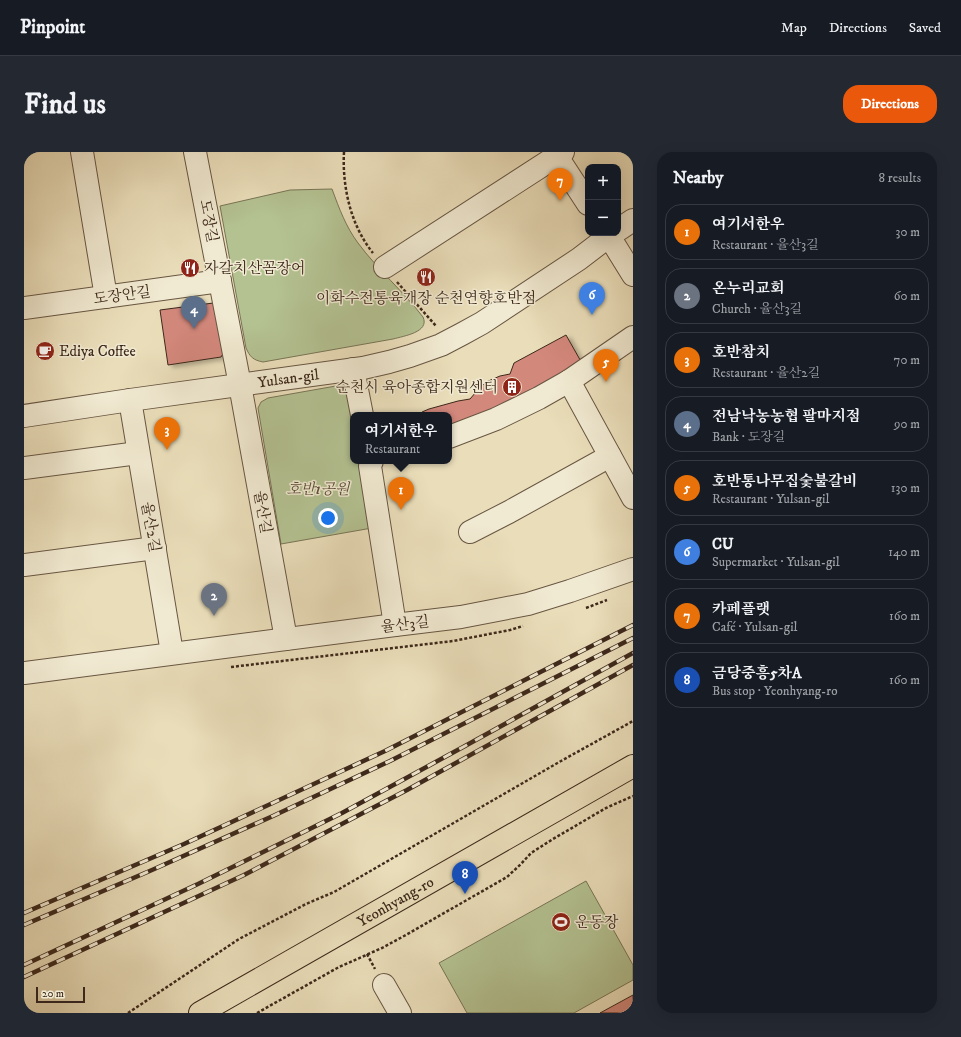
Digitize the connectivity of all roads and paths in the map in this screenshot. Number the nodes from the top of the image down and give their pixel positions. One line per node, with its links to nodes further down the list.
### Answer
1 (82, 152): 12 (street)
2 (195, 152): 11 (street, 도장길)
3 (558, 153): 4 (street); 9 (street)
4 (586, 200)
5 (633, 220): 6 (street, Yulsan-gil)
6 (621, 227)
7 (608, 236): 15 (street, Yulsan-gil)
8 (614, 236): 10 (street)
9 (385, 268)
10 (633, 275)
11 (220, 281): 12 (street, 도장안길); 17 (street, 도장길)
12 (106, 297): 13 (street, 도장안길)
13 (24, 308)
14 (633, 337): 16 (street)
15 (353, 369): 17 (street, Yulsan-gil); 19 (street)
16 (569, 381): 21 (street); 23 (street)
17 (240, 385): 18 (street, Yulsan-gil); 32 (street, 율산길)
18 (130, 400): 20 (street, Yulsan-gil); 22 (street, 율산2길)
19 (361, 412)
20 (24, 416)
21 (452, 436)
22 (138, 453): 25 (street); 28 (street, 율산2길)
23 (610, 456): 26 (street); 27 (street)
24 (371, 464): 31 (street)
25 (24, 468)
26 (633, 498)
27 (470, 532)
28 (154, 548): 29 (street); 33 (street, 율산2길)
29 (24, 565)
30 (633, 569): 31 (street, 율산3길)
31 (395, 625): 32 (street, 율산3길)
32 (286, 639): 33 (street, 율산3길)
33 (172, 653): 34 (street, 율산3길)
34 (24, 674)
35 (633, 721): 39 (path)
36 (633, 766): 40 (main road, Yeonhyang-ro)
37 (633, 796): 41 (path)
38 (384, 985): 42 (street)
39 (128, 1013)
40 (200, 1013)
41 (257, 1013)
42 (400, 1013)

